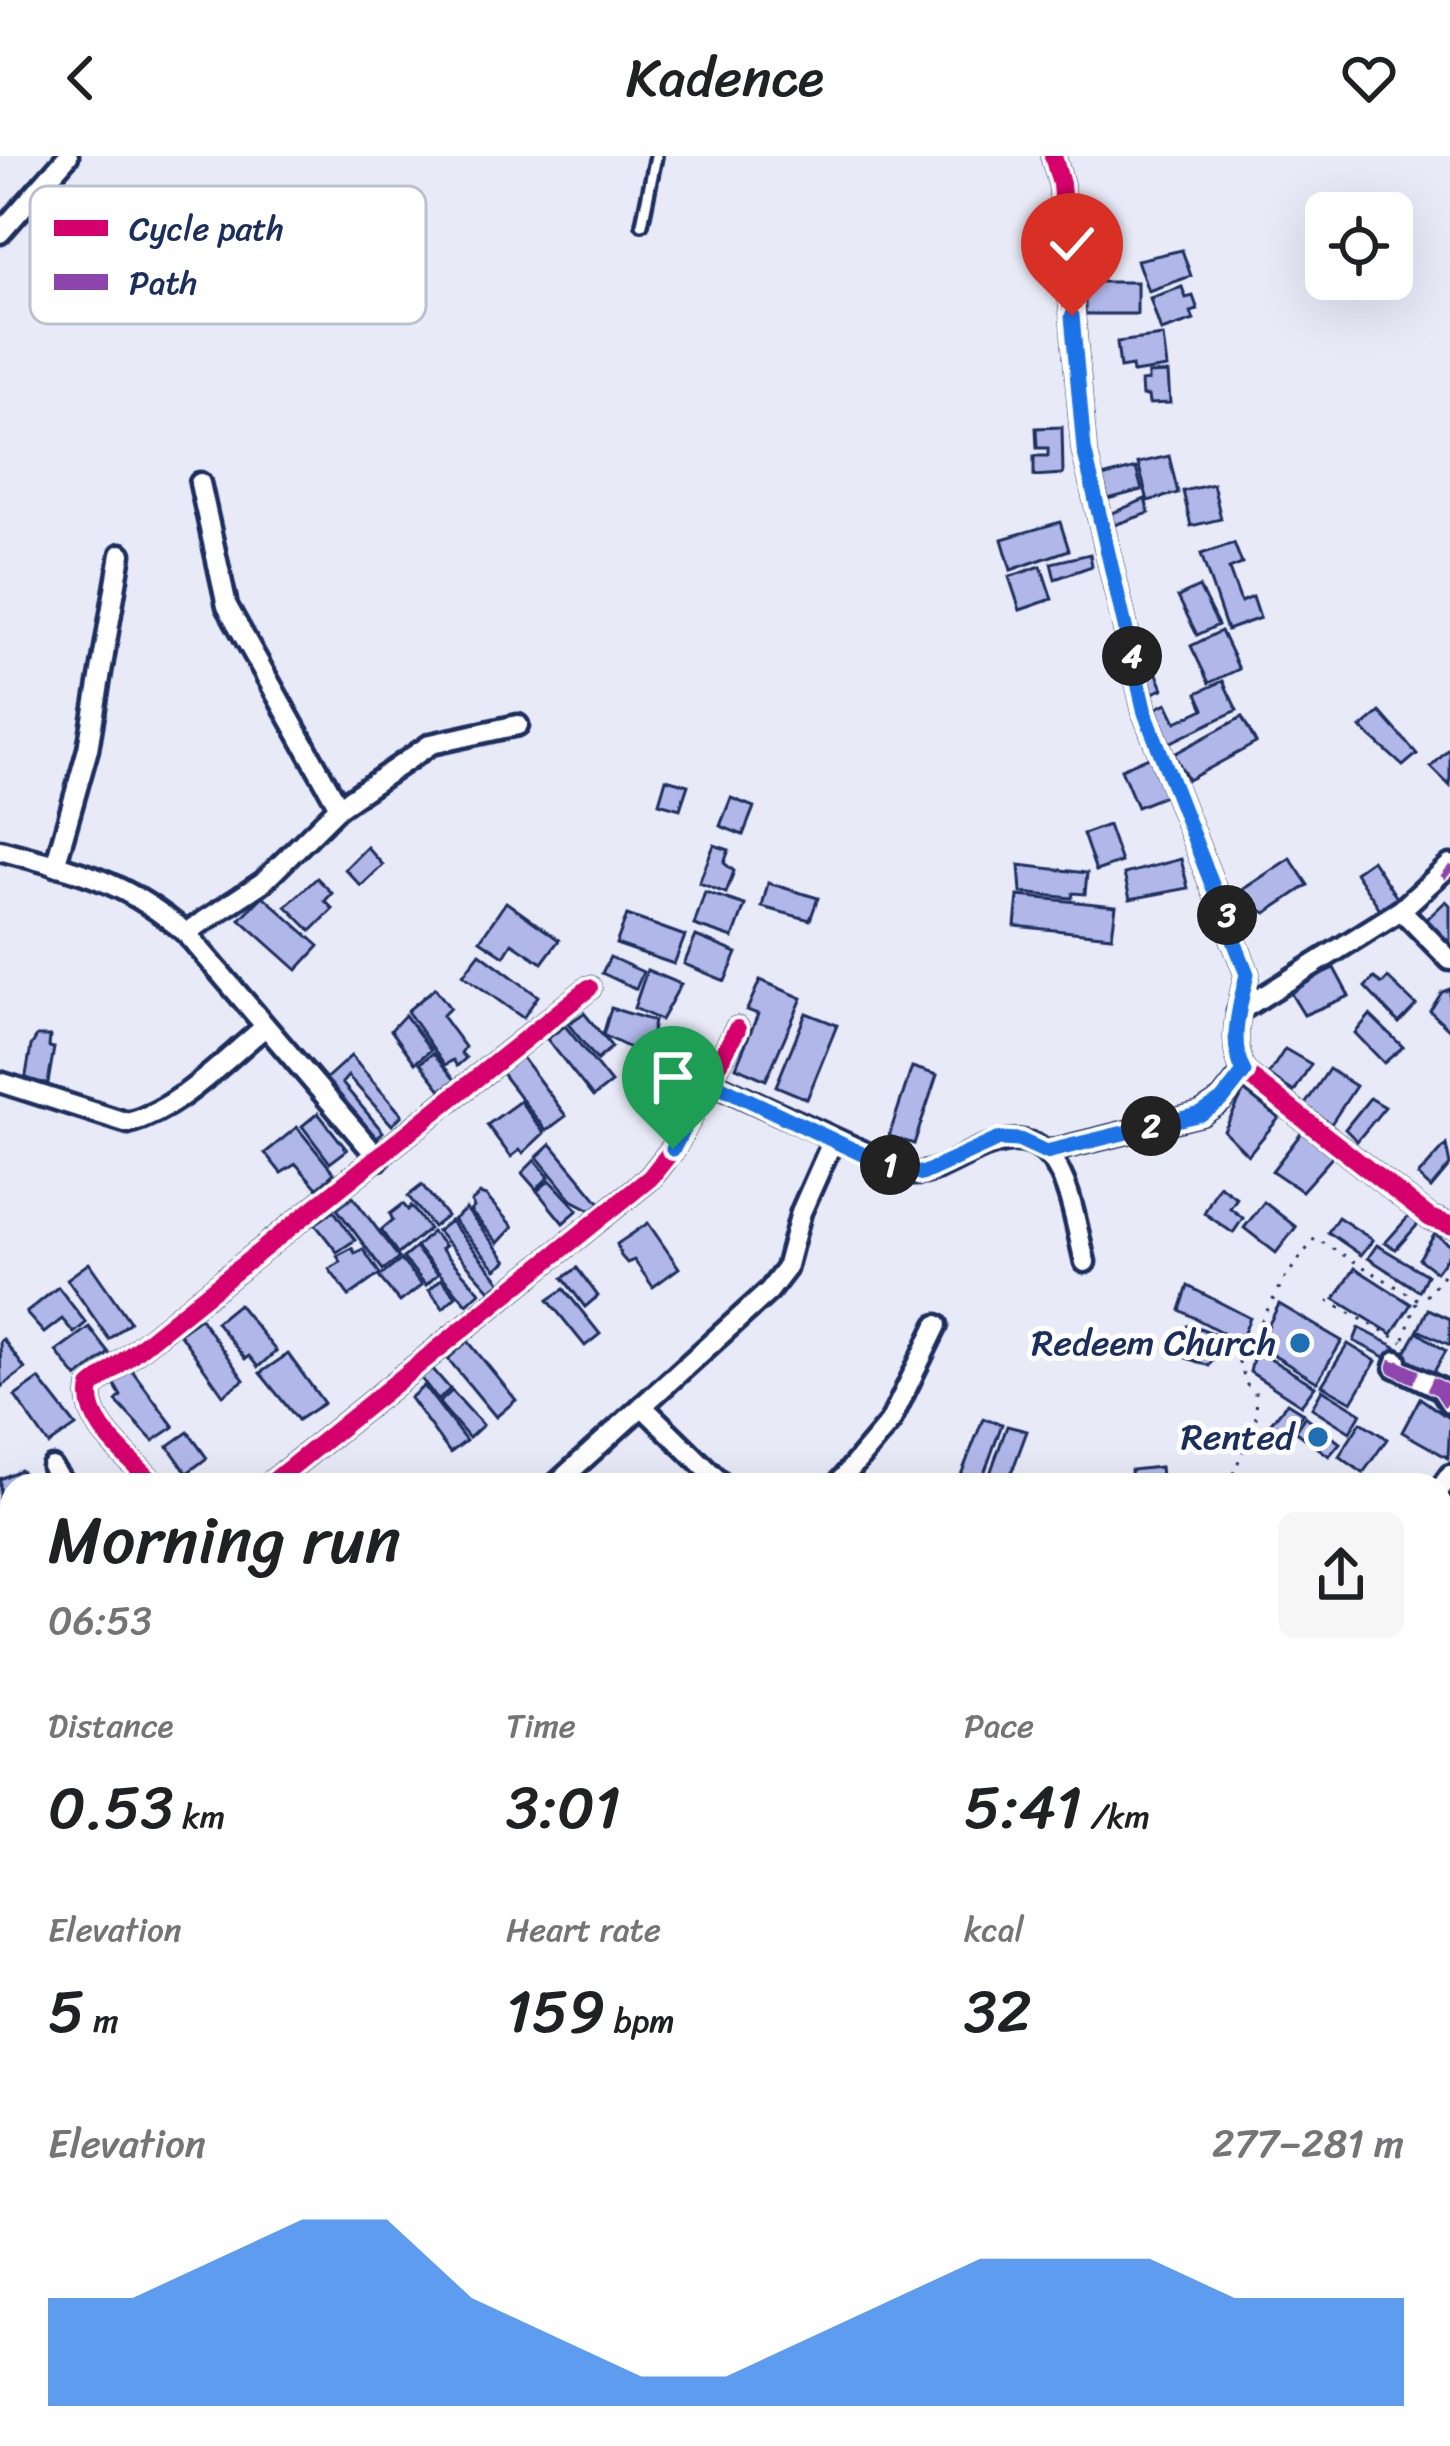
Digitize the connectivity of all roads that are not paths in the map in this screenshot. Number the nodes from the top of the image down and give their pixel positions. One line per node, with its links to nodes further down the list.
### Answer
1 (68, 156): 4 (street)
2 (656, 156): 6 (lane)
3 (1053, 156): 19 (street)
4 (42, 186)
5 (30, 199): 7 (street)
6 (642, 224)
7 (0, 233)
8 (200, 483): 11 (street)
9 (121, 554): 13 (street)
10 (518, 725): 11 (street)
11 (339, 807): 16 (street)
12 (0, 850): 13 (street)
13 (56, 866): 16 (street)
14 (1448, 870): 15 (street)
15 (1401, 910): 17 (street); 19 (street)
16 (186, 933): 20 (street)
17 (1450, 960)
18 (589, 988): 27 (street)
19 (1238, 1012): 22 (street)
20 (265, 1027): 24 (street); 27 (street)
21 (737, 1029): 23 (street)
22 (1244, 1072): 26 (street); 28 (street)
23 (709, 1081): 25 (street); 37 (street)
24 (0, 1082)
25 (833, 1140): 26 (street); 33 (street)
26 (1046, 1152): 29 (street)
27 (379, 1159): 36 (street)
28 (1450, 1226)
29 (1085, 1262)
30 (938, 1324): 40 (street)
31 (1397, 1361): 32 (street)
32 (1450, 1403)
33 (642, 1406): 38 (street); 39 (street)
34 (52, 1467): 35 (street)
35 (56, 1473)
36 (144, 1473)
37 (284, 1473)
38 (568, 1473)
39 (711, 1473)
40 (847, 1473)

